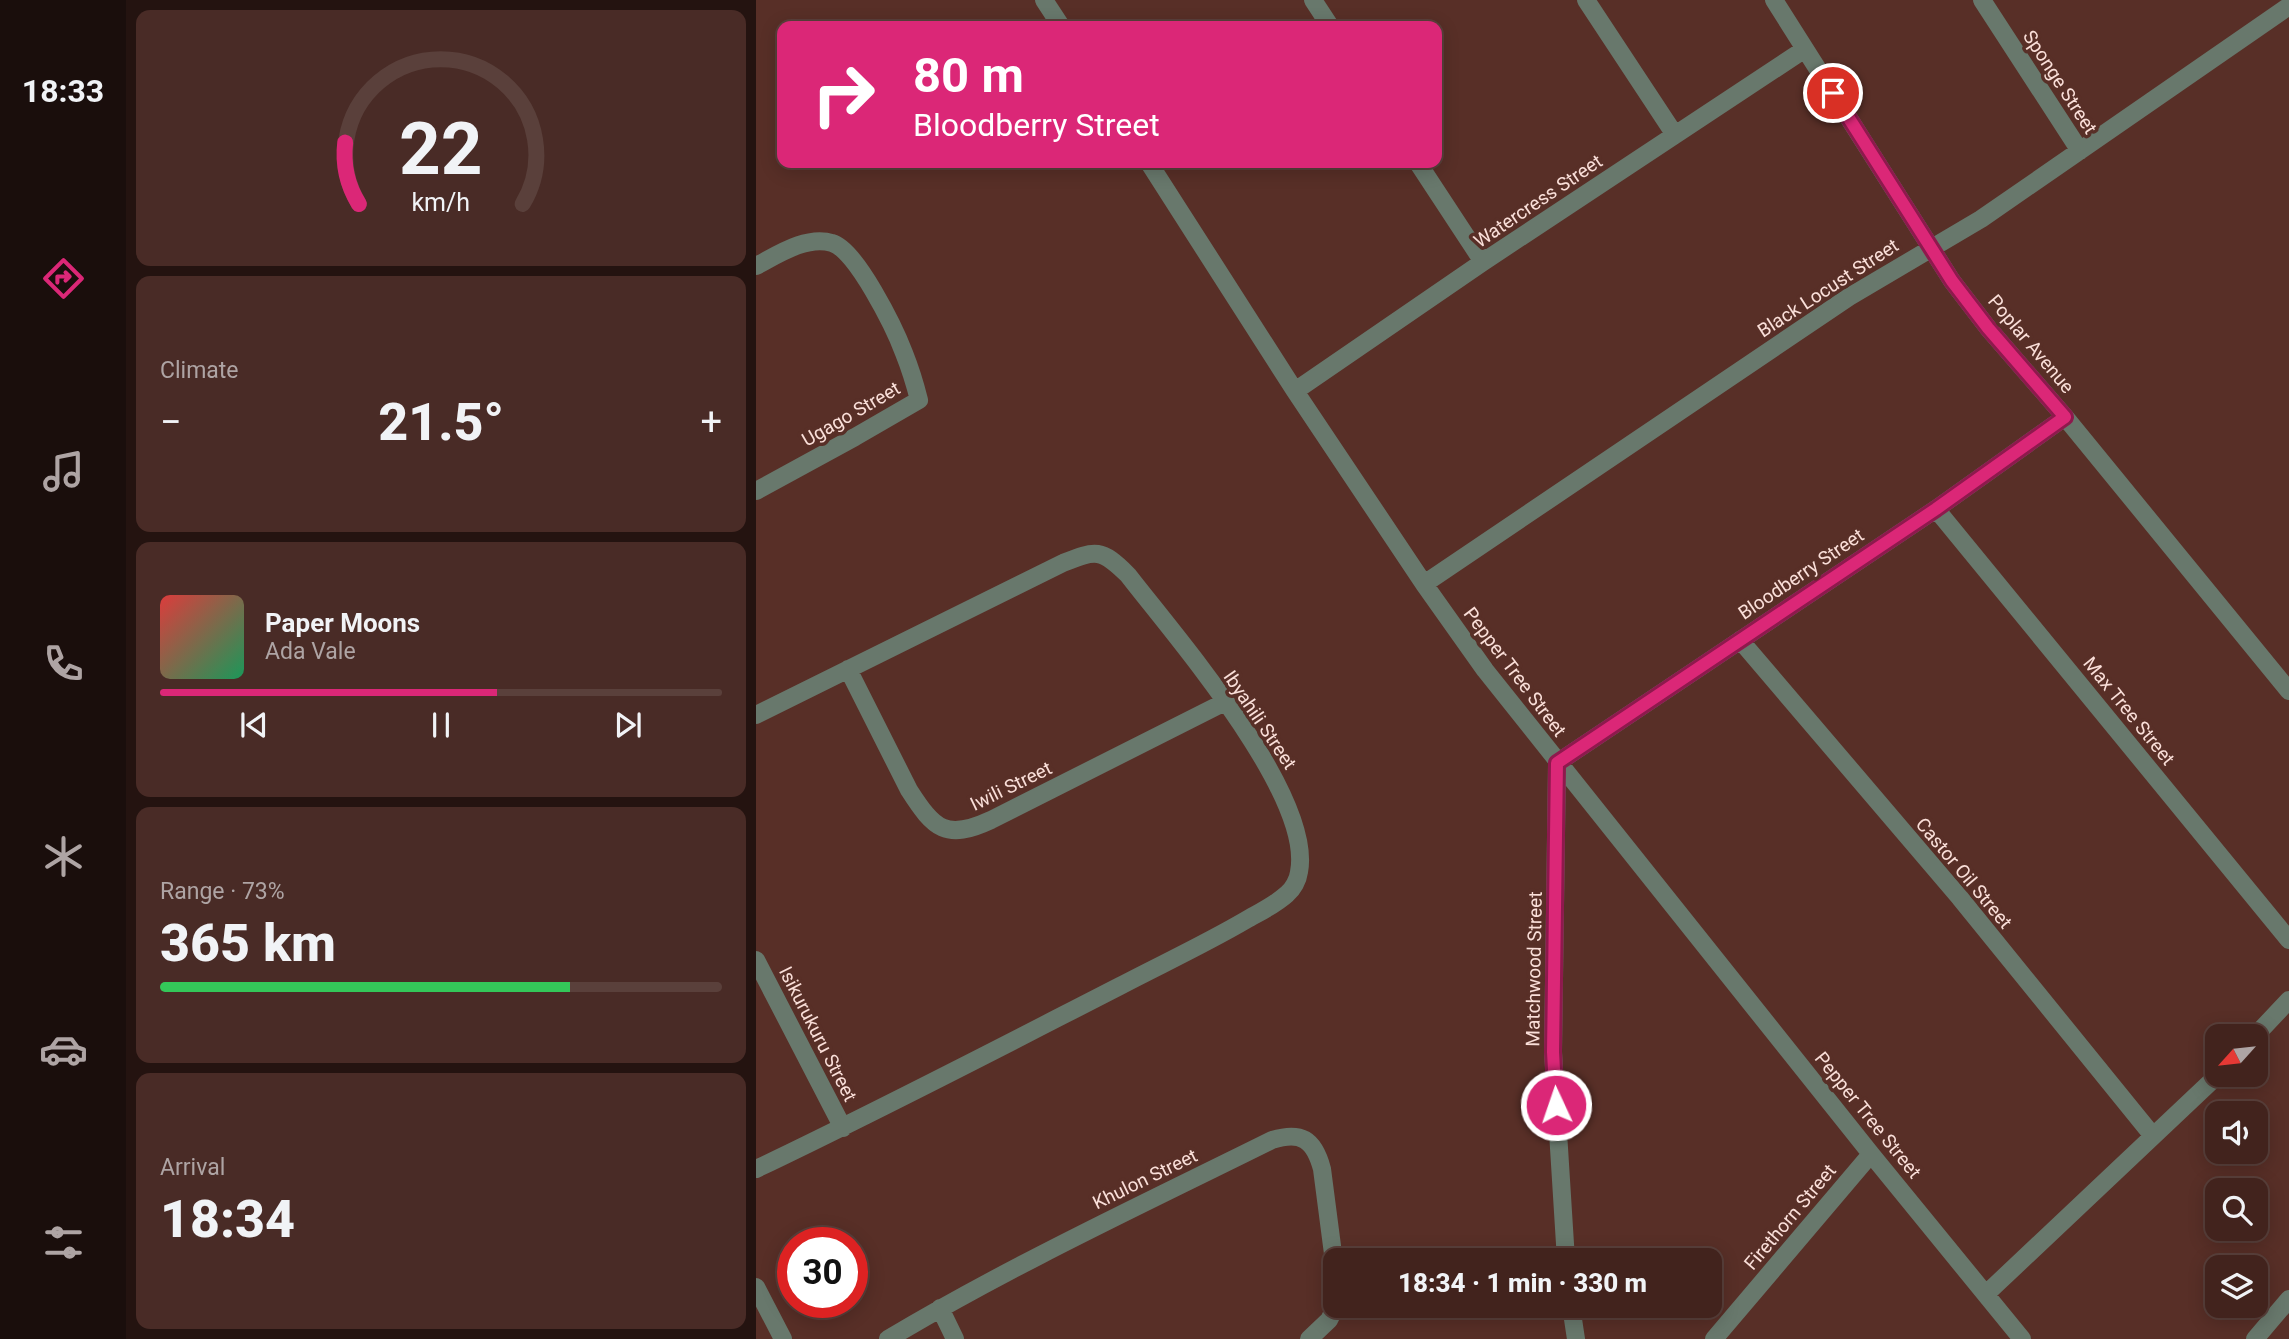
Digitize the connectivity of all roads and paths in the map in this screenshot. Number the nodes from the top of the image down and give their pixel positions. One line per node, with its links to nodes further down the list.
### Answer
1 (1044, 0): 7 (street)
2 (1313, 0): 8 (street)
3 (1586, 0): 10 (street)
4 (1774, 0): 9 (street, Poplar Avenue)
5 (1982, 0): 11 (street, Sponge Street)
6 (2289, 6): 11 (street, Black Locust Street)
7 (1058, 21)
8 (1327, 21)
9 (1805, 49): 10 (street, Watercress Street); 14 (street, Poplar Avenue)
10 (1675, 135): 15 (street, Watercress Street)
11 (2080, 151): 14 (street, Black Locust Street)
12 (1152, 168): 17 (street, Pepper Tree Street)
13 (1421, 168): 15 (street)
14 (1931, 248): 18 (street, Poplar Avenue); 21 (street, Black Locust Street)
15 (1483, 262): 17 (street, Watercress Street)
16 (756, 266): 19 (street, Ugago Street)
17 (1295, 391): 21 (street, Pepper Tree Street)
18 (2065, 417): 20 (street, Bloodberry Street); 24 (street, Poplar Avenue)
19 (756, 491)
20 (1936, 509): 22 (street, Bloodberry Street); 28 (street, Max Tree Street)
21 (1424, 584): 27 (street, Pepper Tree Street)
22 (1740, 640): 27 (street, Bloodberry Street); 34 (street, Castor Oil Street)
23 (848, 669): 25 (street, Ibyahili Street); 25 (street, Iwili Street); 26 (street, Ibyahili Street)
24 (2289, 691)
25 (1225, 702): 33 (street, Ibyahili Street)
26 (756, 715)
27 (1557, 763): 35 (street, Pepper Tree Street); 38 (street, Matchwood Street)
28 (2289, 940)
29 (756, 960): 33 (street, Isikurukuru Street)
30 (2289, 1000): 31 (street)
31 (2266, 1024)
32 (2206, 1087): 34 (street)
33 (843, 1128): 36 (street, Ibyahili Street)
34 (2153, 1136): 40 (street)
35 (1871, 1154): 40 (street, Pepper Tree Street); 51 (street, Firethorn Street)
36 (756, 1169)
37 (1332, 1248): 42 (street, Khulon Street)
38 (1565, 1248)
39 (756, 1287): 46 (street)
40 (1986, 1294): 45 (street, Pepper Tree Street)
41 (2289, 1299): 52 (street)
42 (940, 1308): 47 (street, Khulon Street); 48 (street)
43 (1330, 1318): 49 (street)
44 (1573, 1318): 50 (street)
45 (2016, 1337)
46 (783, 1339)
47 (888, 1339)
48 (955, 1339)
49 (1309, 1339)
50 (1576, 1339)
51 (1714, 1339)
52 (2255, 1339)

